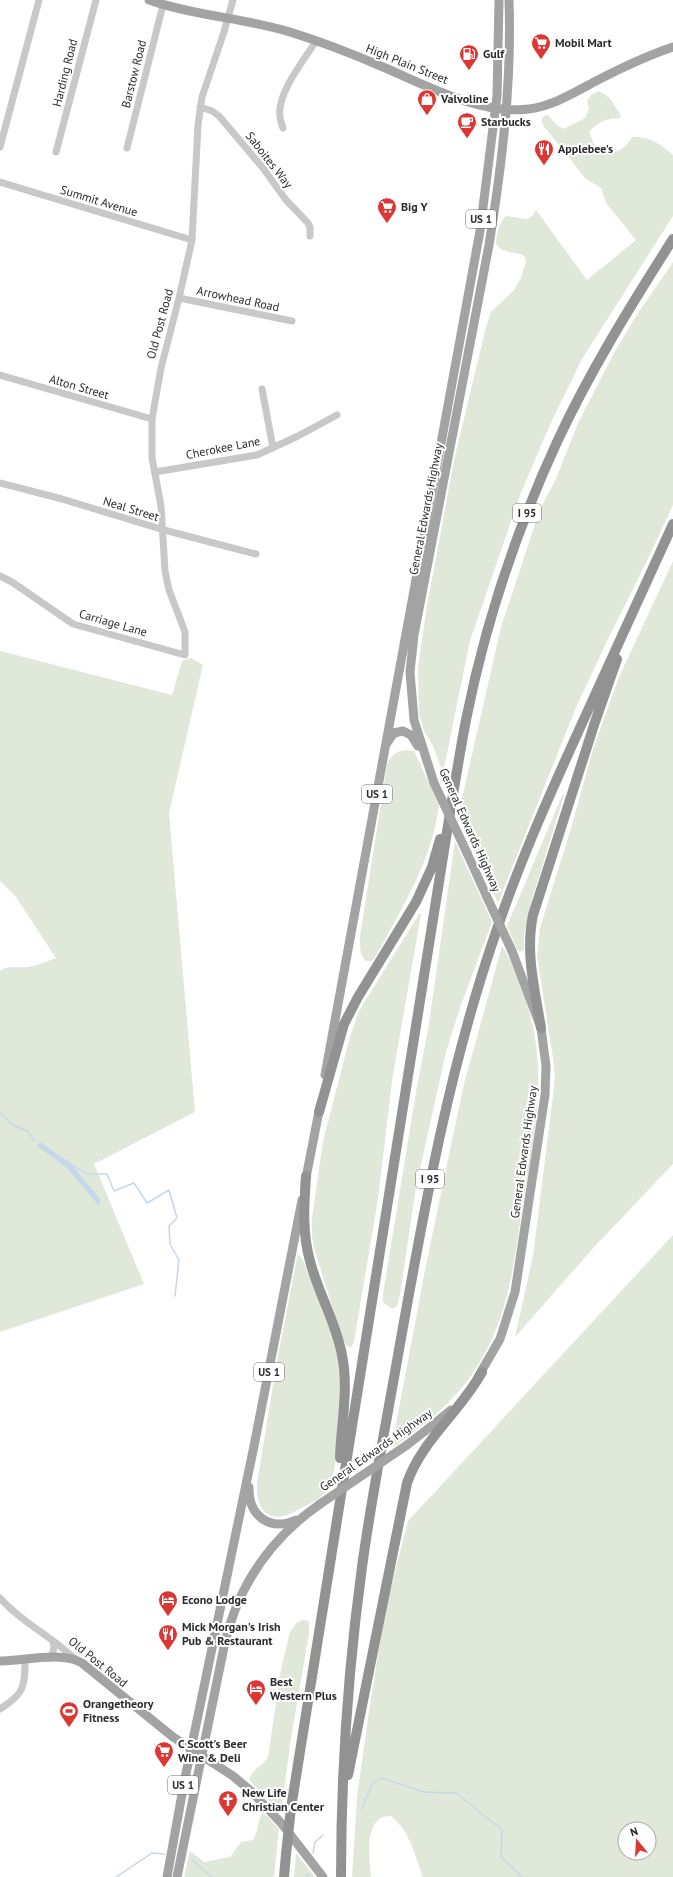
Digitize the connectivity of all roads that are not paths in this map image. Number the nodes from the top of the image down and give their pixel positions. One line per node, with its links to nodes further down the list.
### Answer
1 (40, 0): 15 (street)
2 (96, 0): 17 (street, Harding Road)
3 (149, 0): 7 (main road, High Plain Street)
4 (233, 0): 8 (street, Old Post Road)
5 (499, 0): 12 (main road, US 1)
6 (509, 0): 13 (main road, US 1)
7 (163, 5): 8 (main road, High Plain Street); 16 (street, Barstow Road)
8 (228, 19): 9 (main road, High Plain Street); 11 (street, Old Post Road)
9 (316, 41): 12 (main road, High Plain Street); 14 (street)
10 (673, 47): 13 (main road, High Plain Street)
11 (200, 107): 19 (street, Saboites Way); 21 (street, Old Post Road)
12 (495, 109): 13 (main road, High Plain Street); 37 (main road, General Edwards Highway / US 1)
13 (506, 110): 38 (main road, General Edwards Highway / US 1)
14 (284, 128)
15 (0, 147)
16 (127, 148)
17 (56, 152)
18 (0, 182): 21 (street, Summit Avenue)
19 (310, 236)
20 (673, 239): 39 (highway, I 95)
21 (192, 240): 22 (street, Old Post Road)
22 (179, 298): 23 (street, Arrowhead Road); 27 (street, Old Post Road)
23 (292, 321)
24 (0, 375): 27 (street, Alton Street)
25 (262, 389): 28 (street)
26 (337, 415): 28 (street, Cherokee Lane)
27 (152, 419): 29 (street, Old Post Road)
28 (273, 448): 29 (street, Cherokee Lane)
29 (155, 472): 32 (street, Old Post Road)
30 (0, 483): 32 (street, Neal Street)
31 (673, 524): 35 (highway, I 95)
32 (164, 530): 33 (street, Neal Street); 36 (street, Old Post Road)
33 (256, 554)
34 (0, 576): 36 (street, Carriage Lane)
35 (625, 629): 40 (highway); 56 (highway, I 95)
36 (185, 655)
37 (385, 748): 38 (main road); 41 (main road, General Edwards Highway / US 1)
38 (428, 765): 40 (main road, General Edwards Highway / US 1, bridge)
39 (450, 813): 41 (highway); 45 (highway, I 95)
40 (541, 1028): 43 (main road, General Edwards Highway / US 1)
41 (319, 1112): 42 (main road, General Edwards Highway / US 1)
42 (306, 1176): 44 (main road, General Edwards Highway / US 1); 45 (highway)
43 (482, 1372): 46 (main road, General Edwards Highway / US 1, bridge); 56 (highway)
44 (254, 1446): 46 (main road); 54 (main road, General Edwards Highway / US 1)
45 (339, 1498): 60 (highway, I 95, bridge)
46 (302, 1516): 55 (main road, General Edwards Highway / US 1)
47 (0, 1598): 48 (street, Old Post Road)
48 (53, 1641): 49 (street, Old Post Road); 51 (street, Old Post Road)
49 (51, 1658): 50 (main road); 51 (main road)
50 (25, 1660): 52 (main road); 53 (street)
51 (76, 1660): 54 (main road, Old Post Road)
52 (0, 1661)
53 (0, 1709)
54 (191, 1749): 55 (main road, Old Post Road); 58 (main road, General Edwards Highway / US 1)
55 (203, 1757): 59 (main road, General Edwards Highway / US 1); 61 (main road, Old Post Road)
56 (343, 1801): 57 (highway, I 95)
57 (341, 1875)
58 (167, 1877)
59 (177, 1877)
60 (284, 1877)
61 (323, 1877)

